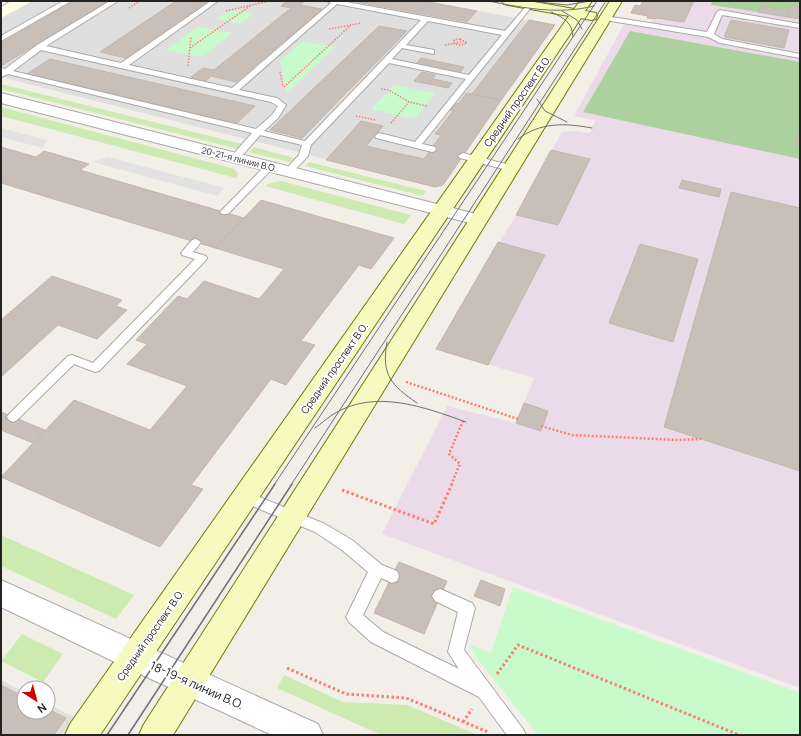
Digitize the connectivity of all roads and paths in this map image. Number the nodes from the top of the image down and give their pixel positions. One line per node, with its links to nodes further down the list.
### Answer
1 (6, 1): 9 (lane)
2 (68, 1): 24 (lane)
3 (115, 1): 27 (lane)
4 (140, 1): 13 (path)
5 (215, 1): 16 (lane)
6 (268, 1): 10 (path)
7 (508, 1): 11 (main road)
8 (333, 2): 15 (lane); 20 (lane)
9 (1, 4)
10 (251, 5): 16 (path); 28 (path)
11 (530, 5): 12 (main road); 21 (lane)
12 (582, 7): 14 (main road); 51 (main road, Средний проспект В.О.)
13 (129, 8)
14 (611, 9): 22 (lane); 53 (main road)
15 (403, 14): 17 (lane); 18 (path)
16 (189, 19): 34 (lane)
17 (426, 19): 21 (lane); 26 (lane)
18 (351, 25): 20 (path); 37 (path)
19 (800, 26): 22 (lane)
20 (302, 32): 39 (lane)
21 (507, 34): 36 (lane)
22 (710, 35): 32 (lane)
23 (192, 36): 28 (path)
24 (1, 39)
25 (466, 41): 29 (path)
26 (401, 46): 29 (lane); 33 (lane)
27 (40, 47): 34 (lane); 35 (lane)
28 (190, 48): 31 (path)
29 (423, 50): 30 (lane)
30 (431, 52)
31 (189, 54)
32 (800, 56)
33 (387, 60): 36 (lane); 43 (lane)
34 (122, 66): 39 (lane)
35 (3, 72): 45 (lane)
36 (472, 78): 48 (lane)
37 (283, 87)
38 (389, 90): 41 (path)
39 (233, 91): 45 (lane)
40 (1, 98): 50 (street, 20-21-я линии В.О.)
41 (409, 102): 42 (path); 44 (path)
42 (425, 106)
43 (338, 112): 44 (path); 47 (lane)
44 (390, 124): 46 (path)
45 (258, 132): 47 (lane); 50 (lane)
46 (380, 136): 48 (lane)
47 (306, 144): 54 (lane)
48 (417, 145): 49 (lane)
49 (432, 149)
50 (235, 158): 52 (street, 20-21-я линии В.О.)
51 (470, 158): 53 (lane); 55 (main road, Средний проспект В.О.)
52 (269, 167): 54 (street, 20-21-я линии В.О.); 56 (lane)
53 (511, 168): 57 (main road)
54 (288, 172): 55 (street, 20-21-я линии В.О.)
55 (442, 211): 57 (street, 20-21-я линии В.О.); 66 (main road, Средний проспект В.О.)
56 (225, 212)
57 (478, 220): 67 (main road)
58 (196, 242): 60 (lane)
59 (406, 382): 61 (path)
60 (13, 417)
61 (518, 419)
62 (464, 421): 65 (path)
63 (541, 426): 64 (path)
64 (701, 439)
65 (342, 490)
66 (245, 497): 67 (lane); 72 (main road, Средний проспект В.О.)
67 (294, 516): 68 (lane); 74 (main road)
68 (376, 570): 69 (lane); 75 (lane)
69 (392, 576)
70 (1, 593): 72 (street, 18-19-я линии В.О.)
71 (440, 596): 75 (lane)
72 (148, 662): 74 (street, 18-19-я линии В.О.); 77 (main road, Средний проспект В.О.)
73 (287, 668): 76 (path)
74 (189, 681): 78 (main road); 79 (street, 18-19-я линии В.О.)
75 (485, 691): 76 (path); 81 (lane); 82 (path)
76 (463, 722): 80 (path)
77 (81, 735)
78 (155, 735)
79 (307, 735)
80 (494, 735)
81 (518, 735)
82 (739, 735)

